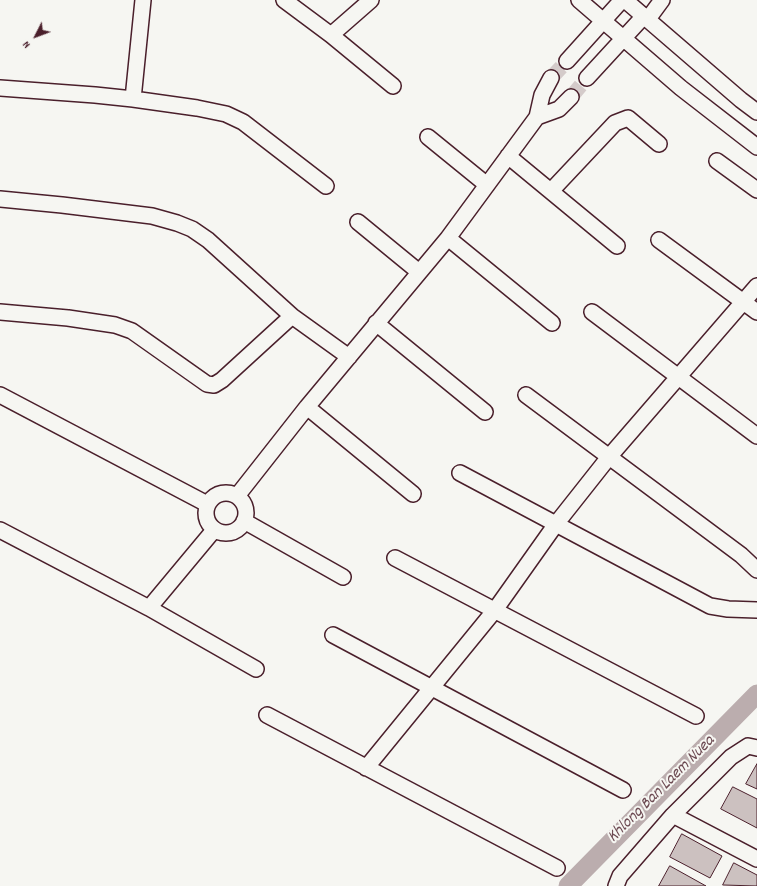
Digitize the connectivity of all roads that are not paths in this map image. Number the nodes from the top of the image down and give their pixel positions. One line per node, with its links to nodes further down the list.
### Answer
1 (143, 0): 16 (street)
2 (284, 0): 8 (street)
3 (371, 0): 8 (street)
4 (578, 0): 7 (street)
5 (662, 0): 6 (street)
6 (635, 7): 7 (street); 9 (street); 17 (street)
7 (602, 21): 9 (street); 10 (street)
8 (331, 34): 13 (street)
9 (624, 39): 12 (street); 21 (street)
10 (567, 61)
11 (551, 78): 18 (street)
12 (587, 78)
13 (394, 86)
14 (0, 88): 16 (street)
15 (571, 97): 18 (street)
16 (132, 99): 25 (street)
17 (757, 112)
18 (537, 116): 22 (street)
19 (428, 137): 24 (street)
20 (659, 144): 27 (street)
21 (757, 147)
22 (508, 156): 24 (street); 27 (street)
23 (717, 161): 26 (street)
24 (487, 185): 30 (street)
25 (326, 186)
26 (757, 190)
27 (551, 191): 32 (street)
28 (0, 199): 39 (street)
29 (358, 222): 33 (street)
30 (448, 238): 33 (street); 41 (street)
31 (659, 240): 35 (street)
32 (617, 246)
33 (419, 272): 40 (street)
34 (757, 286): 35 (street)
35 (743, 302): 38 (street); 43 (street)
36 (0, 312): 39 (street)
37 (592, 312): 43 (street)
38 (757, 312)
39 (292, 316): 42 (street)
40 (376, 323): 42 (street); 47 (street)
41 (552, 323)
42 (348, 357): 46 (street)
43 (678, 377): 48 (street); 49 (street)
44 (0, 395): 53 (street)
45 (526, 395): 49 (street)
46 (307, 407): 51 (street); 52 (street)
47 (485, 412)
48 (757, 436)
49 (610, 457): 55 (street); 59 (street)
50 (460, 473): 55 (street)
51 (414, 494)
52 (237, 496): 53 (street); 54 (street)
53 (207, 504): 57 (street)
54 (244, 521): 57 (street); 60 (street)
55 (556, 524): 62 (street); 63 (street)
56 (0, 530): 61 (street)
57 (214, 530): 61 (street)
58 (395, 558): 62 (street)
59 (757, 570)
60 (343, 577)
61 (149, 608): 65 (street)
62 (495, 610): 66 (street); 68 (street)
63 (757, 610)
64 (333, 635): 66 (street)
65 (256, 669)
66 (432, 688): 70 (street); 71 (street)
67 (267, 715): 70 (street)
68 (696, 716)
69 (757, 748): 72 (street)
70 (366, 768): 74 (street)
71 (623, 790)
72 (673, 815): 73 (street); 75 (street)
73 (757, 859)
74 (557, 868)
75 (616, 886)

